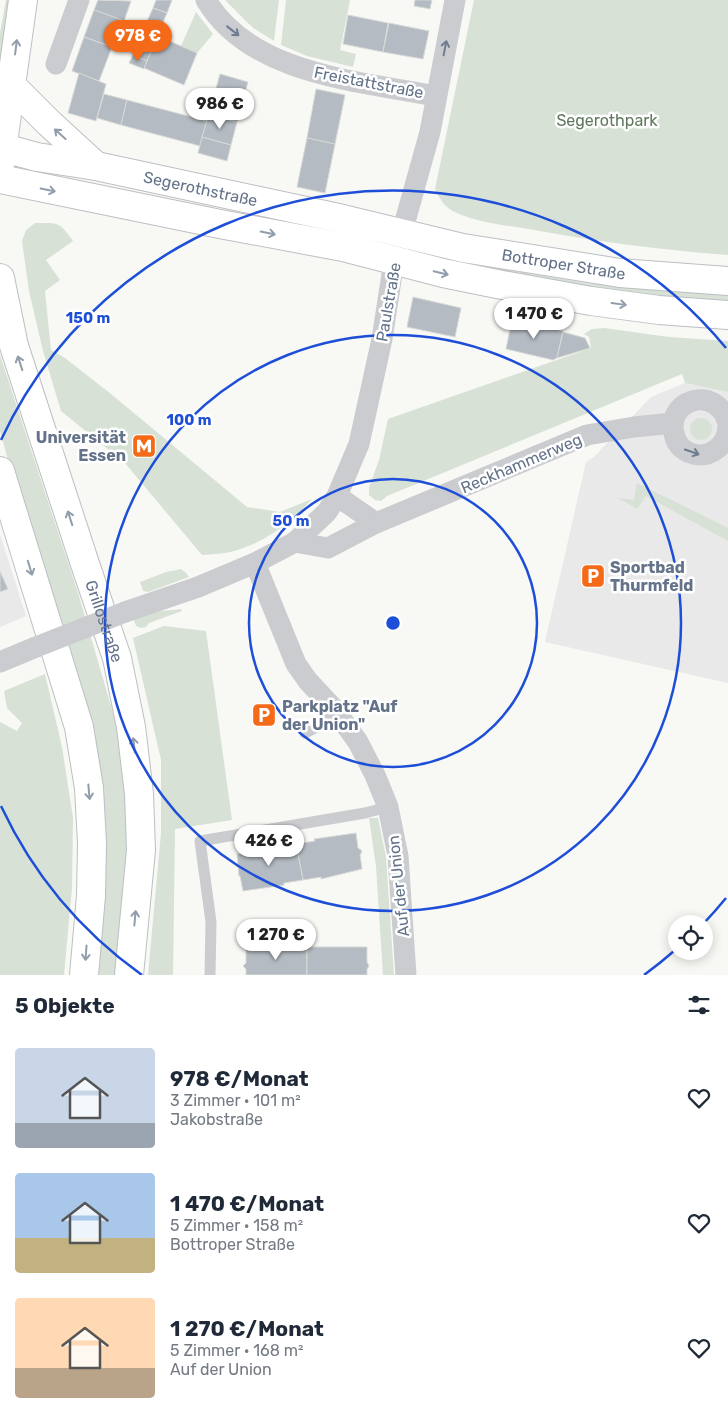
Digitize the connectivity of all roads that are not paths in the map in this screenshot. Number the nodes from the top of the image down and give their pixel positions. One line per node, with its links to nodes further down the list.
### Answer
1 (23, 0): 6 (main road, one-way to 1)
2 (79, 0): 5 (street)
3 (206, 0): 7 (street, Freistattstraße, one-way to 7)
4 (455, 0): 7 (street, Paulstraße, one-way to 4)
5 (56, 64)
6 (11, 84): 8 (main road); 9 (main road, one-way to 6)
7 (436, 96): 11 (street, Paulstraße)
8 (1, 154): 9 (main road, Segerothstraße)
9 (96, 166): 11 (main road, Segerothstraße)
10 (0, 179): 12 (main road, Segerothstraße, one-way to 12)
11 (402, 234): 12 (street, Paulstraße); 14 (main road, Bottroper Straße)
12 (394, 261): 15 (main road, Bottroper Straße, one-way to 15); 19 (street, Paulstraße)
13 (0, 278): 28 (main road, Grillostraße, one-way to 13)
14 (728, 281)
15 (728, 315)
16 (726, 416): 17 (street); 17 (street, one-way to 16)
17 (673, 423): 20 (street, Reckhammerweg)
18 (0, 471): 27 (main road, one-way to 27)
19 (337, 496): 20 (street); 21 (street, Paulstraße)
20 (376, 523): 21 (street, Reckhammerweg)
21 (295, 542): 22 (street, Paulstraße)
22 (255, 563): 23 (street, bridge); 24 (street, Auf der Union)
23 (0, 662)
24 (335, 710): 25 (lane); 26 (street, Auf der Union)
25 (305, 732)
26 (388, 807): 29 (lane); 30 (street, Auf der Union)
27 (84, 975)
28 (129, 975)
29 (210, 975)
30 (406, 975)

